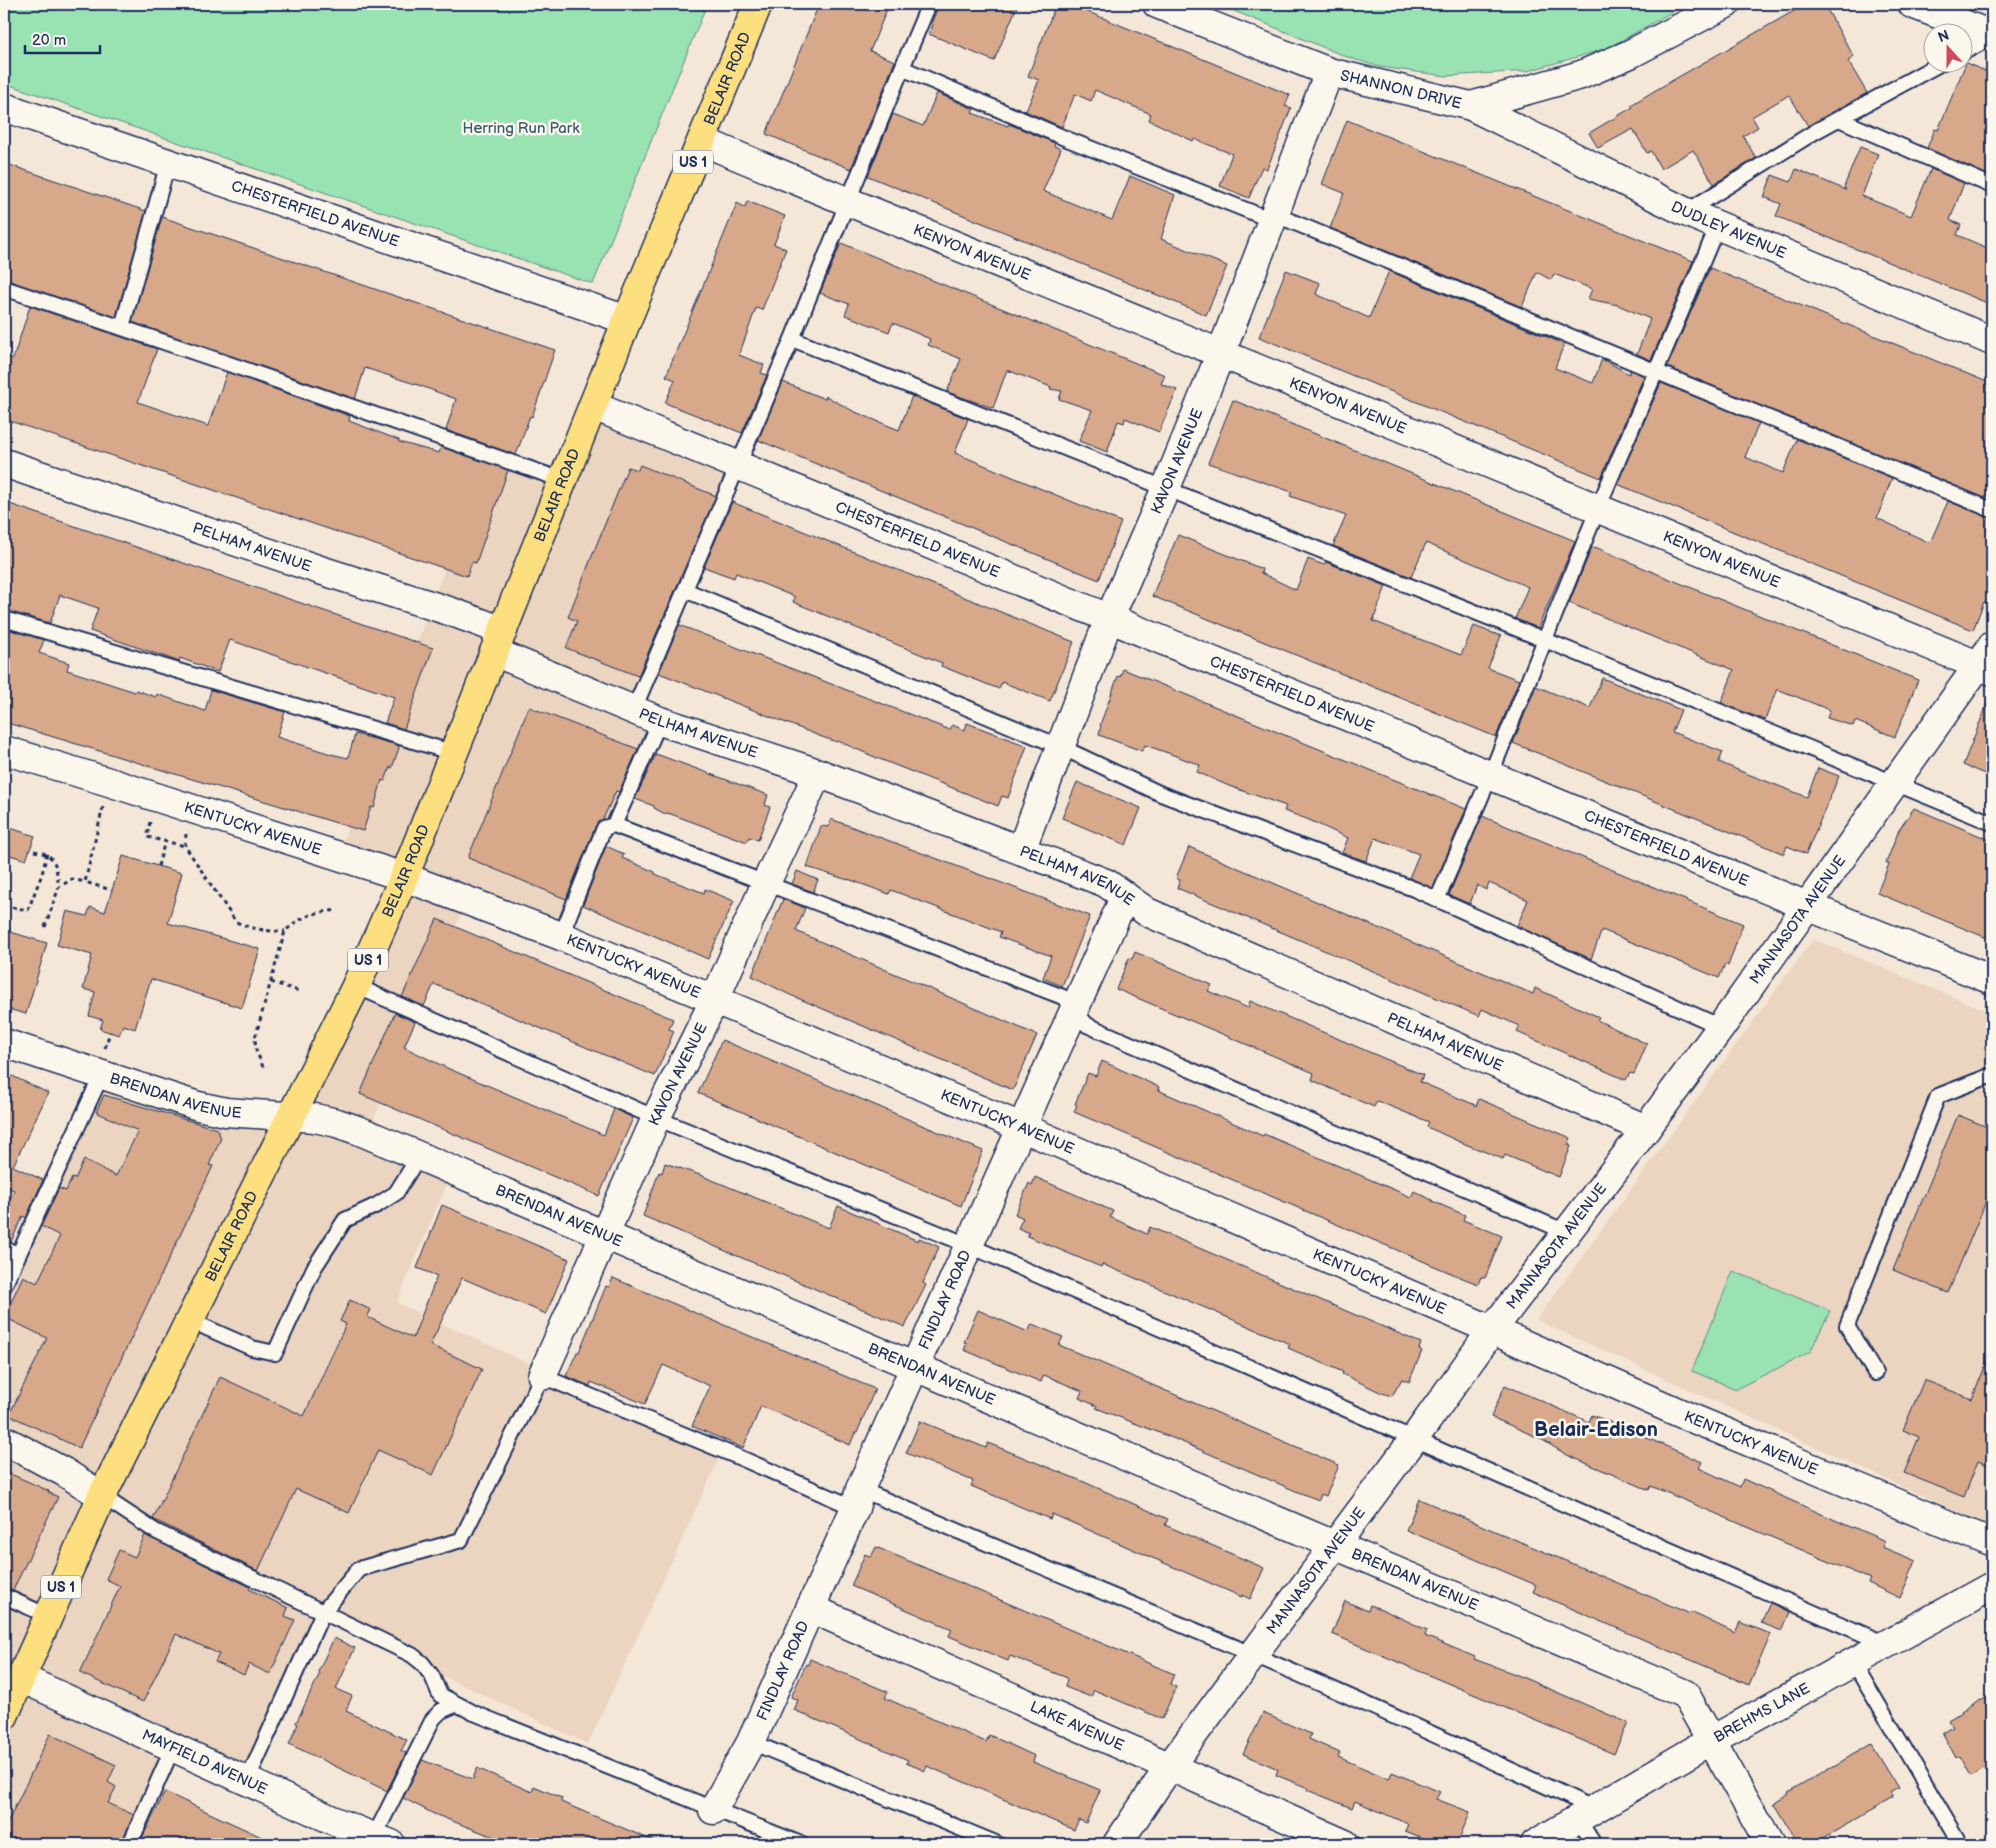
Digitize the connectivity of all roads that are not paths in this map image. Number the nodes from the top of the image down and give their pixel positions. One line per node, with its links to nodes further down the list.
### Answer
1 (758, 4): 14 (main road, BELAIR ROAD / US 1)
2 (929, 4): 8 (lane)
3 (1157, 4): 9 (street, SHANNON DRIVE)
4 (1726, 4): 11 (street, SHANNON DRIVE)
5 (1912, 4): 6 (street)
6 (1992, 36): 7 (lane)
7 (1974, 46)
8 (902, 68): 17 (lane); 19 (lane)
9 (1330, 72): 11 (street, SHANNON DRIVE); 19 (street, KAVON AVENUE)
10 (1925, 72): 13 (lane)
11 (1471, 106): 18 (street, DUDLEY AVENUE)
12 (4, 107): 15 (street, CHESTERFIELD AVENUE)
13 (1839, 119): 16 (lane); 18 (lane)
14 (702, 141): 17 (street, KENYON AVENUE); 22 (main road, BELAIR ROAD / US 1)
15 (168, 163): 22 (street, CHESTERFIELD AVENUE); 23 (lane)
16 (1992, 186)
17 (847, 202): 24 (lane); 26 (street, KENYON AVENUE)
18 (1686, 212): 20 (street, DUDLEY AVENUE)
19 (1276, 215): 26 (street, KAVON AVENUE); 27 (lane)
20 (1718, 225): 25 (street, DUDLEY AVENUE); 27 (lane)
21 (4, 288): 23 (lane)
22 (627, 320): 28 (main road, BELAIR ROAD / US 1)
23 (122, 327): 31 (lane)
24 (792, 339): 30 (lane); 32 (lane)
25 (1992, 341)
26 (1221, 353): 32 (street, KAVON AVENUE); 33 (street, KENYON AVENUE)
27 (1657, 372): 33 (lane); 34 (lane)
28 (594, 406): 30 (street, CHESTERFIELD AVENUE); 31 (main road, BELAIR ROAD / US 1)
29 (4, 463): 39 (street, PELHAM AVENUE)
30 (738, 466): 35 (lane); 36 (street, CHESTERFIELD AVENUE)
31 (562, 480): 39 (main road, BELAIR ROAD / US 1)
32 (1166, 488): 36 (street, KAVON AVENUE); 38 (lane)
33 (1598, 508): 38 (lane); 40 (street, KENYON AVENUE)
34 (1992, 510)
35 (686, 590): 41 (lane); 43 (lane)
36 (1109, 618): 43 (street, KAVON AVENUE); 47 (street, CHESTERFIELD AVENUE)
37 (4, 620): 45 (lane)
38 (1545, 640): 47 (lane); 48 (lane)
39 (498, 641): 41 (street, PELHAM AVENUE); 45 (main road, BELAIR ROAD / US 1)
40 (1987, 661): 48 (street, MANNASOTA AVENUE)
41 (634, 709): 42 (street, PELHAM AVENUE)
42 (660, 721): 46 (street, PELHAM AVENUE); 50 (lane)
43 (1061, 747): 51 (street, KAVON AVENUE); 55 (lane)
44 (4, 750): 52 (street, KENTUCKY AVENUE)
45 (454, 753): 52 (main road, BELAIR ROAD / US 1)
46 (818, 772): 51 (street, PELHAM AVENUE); 53 (street, KAVON AVENUE)
47 (1490, 776): 55 (lane); 56 (street, CHESTERFIELD AVENUE)
48 (1893, 783): 49 (lane); 56 (street, MANNASOTA AVENUE)
49 (1992, 823)
50 (614, 825): 53 (lane); 57 (lane)
51 (1021, 850): 54 (street, PELHAM AVENUE)
52 (404, 877): 57 (street, KENTUCKY AVENUE); 59 (main road, BELAIR ROAD / US 1)
53 (766, 883): 60 (street, KAVON AVENUE); 61 (lane)
54 (1125, 896): 61 (street, FINDLAY ROAD); 69 (street, PELHAM AVENUE)
55 (1437, 900): 62 (lane)
56 (1807, 906): 58 (street, CHESTERFIELD AVENUE); 62 (street, MANNASOTA AVENUE)
57 (561, 936): 60 (street, KENTUCKY AVENUE)
58 (1992, 980)
59 (356, 986): 66 (main road, BELAIR ROAD / US 1); 67 (lane)
60 (715, 999): 67 (street, KAVON AVENUE); 68 (street, KENTUCKY AVENUE)
61 (1075, 1010): 68 (street, FINDLAY ROAD); 71 (lane)
62 (1721, 1027): 69 (street, MANNASOTA AVENUE)
63 (4, 1043): 64 (street, BRENDAN AVENUE)
64 (103, 1064): 66 (street, BRENDAN AVENUE); 75 (lane)
65 (1992, 1075): 80 (lane)
66 (290, 1118): 70 (street, BRENDAN AVENUE); 77 (main road, BELAIR ROAD / US 1)
67 (656, 1118): 72 (street, KAVON AVENUE); 73 (lane)
68 (1021, 1127): 73 (street, FINDLAY ROAD); 78 (street, KENTUCKY AVENUE)
69 (1646, 1129): 71 (street, MANNASOTA AVENUE)
70 (419, 1156): 72 (street, BRENDAN AVENUE); 77 (lane)
71 (1566, 1232): 78 (street, MANNASOTA AVENUE)
72 (606, 1235): 79 (street, BRENDAN AVENUE); 81 (street, KAVON AVENUE)
73 (968, 1245): 79 (street, FINDLAY ROAD); 82 (lane)
74 (4, 1249): 75 (lane)
75 (19, 1254): 76 (lane)
76 (4, 1286)
77 (189, 1320): 84 (main road, BELAIR ROAD / US 1)
78 (1492, 1330): 82 (street, MANNASOTA AVENUE); 86 (street, KENTUCKY AVENUE)
79 (914, 1367): 85 (street, FINDLAY ROAD); 87 (street, BRENDAN AVENUE)
80 (1875, 1373)
81 (542, 1376): 85 (lane); 91 (lane)
82 (1414, 1439): 87 (street, MANNASOTA AVENUE); 93 (lane)
83 (4, 1440): 84 (street)
84 (102, 1496): 91 (lane); 92 (main road, BELAIR ROAD / US 1)
85 (857, 1499): 90 (street, FINDLAY ROAD); 94 (lane)
86 (1992, 1543)
87 (1334, 1546): 94 (street, MANNASOTA AVENUE); 99 (street, BRENDAN AVENUE)
88 (1992, 1586): 93 (street, BREHMS LANE)
89 (4, 1596): 92 (lane)
90 (810, 1608): 100 (street, FINDLAY ROAD); 102 (street, LAKE AVENUE)
91 (323, 1612): 97 (lane); 103 (lane)
92 (48, 1616): 96 (main road, BELAIR ROAD / US 1)
93 (1886, 1644): 95 (street, BREHMS LANE)
94 (1253, 1655): 102 (street, MANNASOTA AVENUE); 105 (lane)
95 (1853, 1662): 99 (street, BREHMS LANE); 115 (lane)
96 (21, 1678): 98 (main road, BELAIR ROAD / US 1); 101 (street, MAYFIELD AVENUE)
97 (457, 1704): 104 (lane); 106 (lane)
98 (4, 1716)
99 (1710, 1741): 105 (street, BREHMS LANE); 114 (street, BRENDAN AVENUE)
100 (751, 1742): 104 (street, FINDLAY ROAD); 109 (lane)
101 (173, 1747): 103 (street, MAYFIELD AVENUE); 107 (lane)
102 (1170, 1766): 110 (street, MANNASOTA AVENUE); 111 (street, LAKE AVENUE)
103 (247, 1781): 106 (street, MAYFIELD AVENUE)
104 (713, 1810): 108 (lane)
105 (1586, 1814): 112 (street, BREHMS LANE); 113 (lane)
106 (383, 1841)
107 (130, 1844)
108 (801, 1844)
109 (998, 1844)
110 (1117, 1844)
111 (1345, 1844)
112 (1535, 1844)
113 (1594, 1844)
114 (1770, 1844)
115 (1961, 1844)

